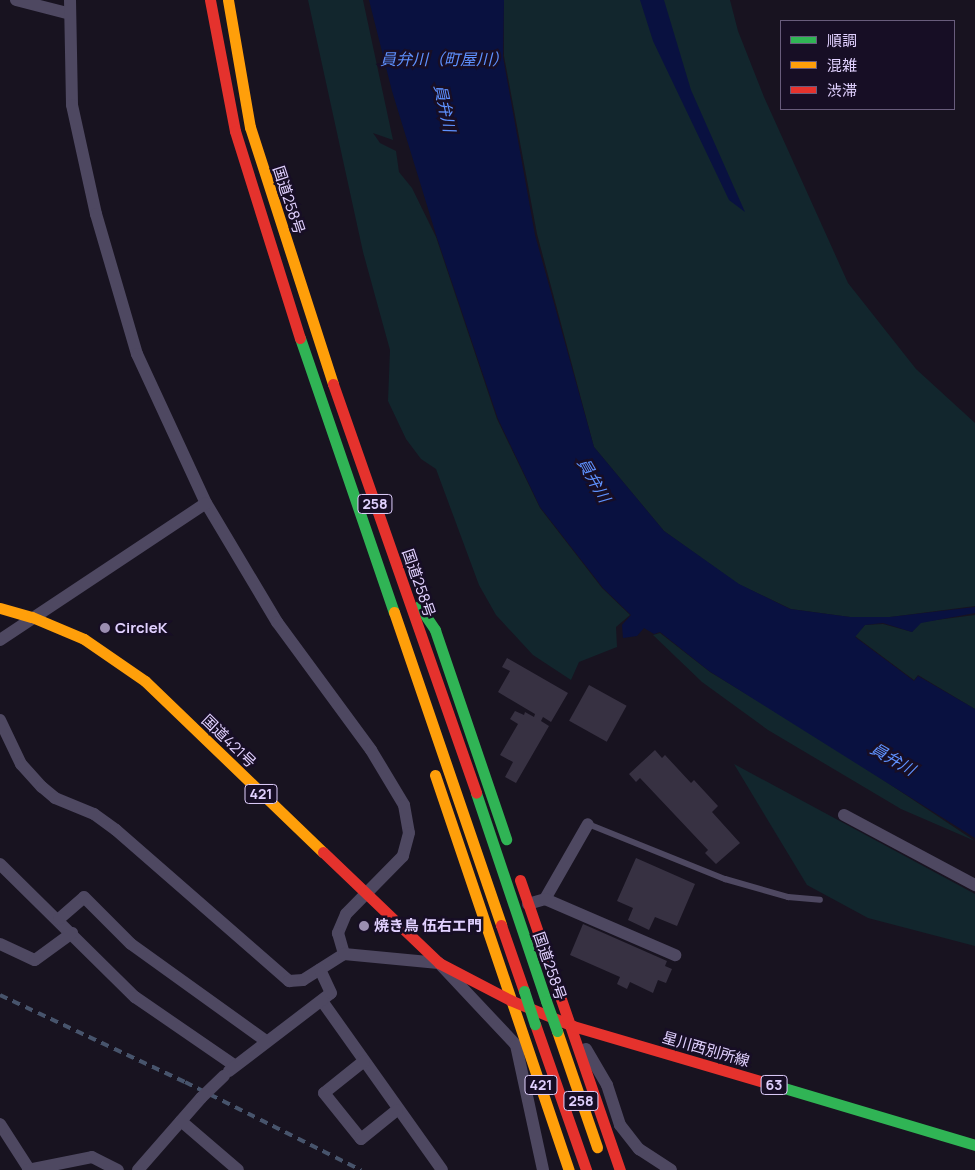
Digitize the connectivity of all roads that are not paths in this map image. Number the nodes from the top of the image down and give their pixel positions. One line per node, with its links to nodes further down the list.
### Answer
1 (16, 0): 5 (street)
2 (70, 0): 5 (street)
3 (210, 0): 7 (main road, 国道258号 / 258)
4 (228, 0): 8 (main road, 国道258号 / 258)
5 (67, 14): 6 (street)
6 (206, 503): 10 (street); 21 (street)
7 (362, 520): 12 (main road); 50 (main road, 国道258号 / 258, bridge)
8 (405, 585): 17 (main road); 42 (main road, 国道258号 / 258, bridge)
9 (0, 608): 10 (main road, 国道421号 / 421)
10 (32, 617): 11 (street); 21 (main road, 国道421号 / 421)
11 (0, 640)
12 (393, 648)
13 (0, 720): 31 (street)
14 (430, 760): 32 (main road)
15 (844, 815): 20 (street)
16 (588, 824): 22 (street); 23 (lane)
17 (509, 847)
18 (0, 864): 25 (street)
19 (516, 866): 24 (main road)
20 (975, 885)
21 (364, 894): 28 (street); 30 (main road, 国道421号 / 421)
22 (545, 898): 24 (street); 29 (street)
23 (820, 900)
24 (528, 904): 34 (main road)
25 (59, 919): 26 (street); 35 (street)
26 (72, 933): 27 (street); 37 (street)
27 (0, 944)
28 (344, 954): 30 (street); 31 (street)
29 (675, 955)
30 (439, 963): 32 (main road, 国道421号 / 421); 48 (street)
31 (320, 969): 33 (street)
32 (510, 1000): 34 (main road, 国道421号 / 421); 49 (main road, 421)
33 (322, 1001): 35 (street); 36 (street)
34 (573, 1026): 41 (main road, 星川西別所線 / 63); 51 (main road); 52 (street)
35 (266, 1041): 37 (street)
36 (364, 1061): 38 (street); 38 (street)
37 (234, 1065): 39 (street, bridge)
38 (397, 1110): 47 (street)
39 (181, 1121): 43 (street); 46 (street)
40 (0, 1124): 44 (street)
41 (975, 1145)
42 (602, 1161)
43 (145, 1168)
44 (28, 1170): 45 (street)
45 (118, 1170)
46 (238, 1170)
47 (442, 1170)
48 (543, 1170)
49 (569, 1170)
50 (586, 1170)
51 (620, 1170)
52 (671, 1170)

